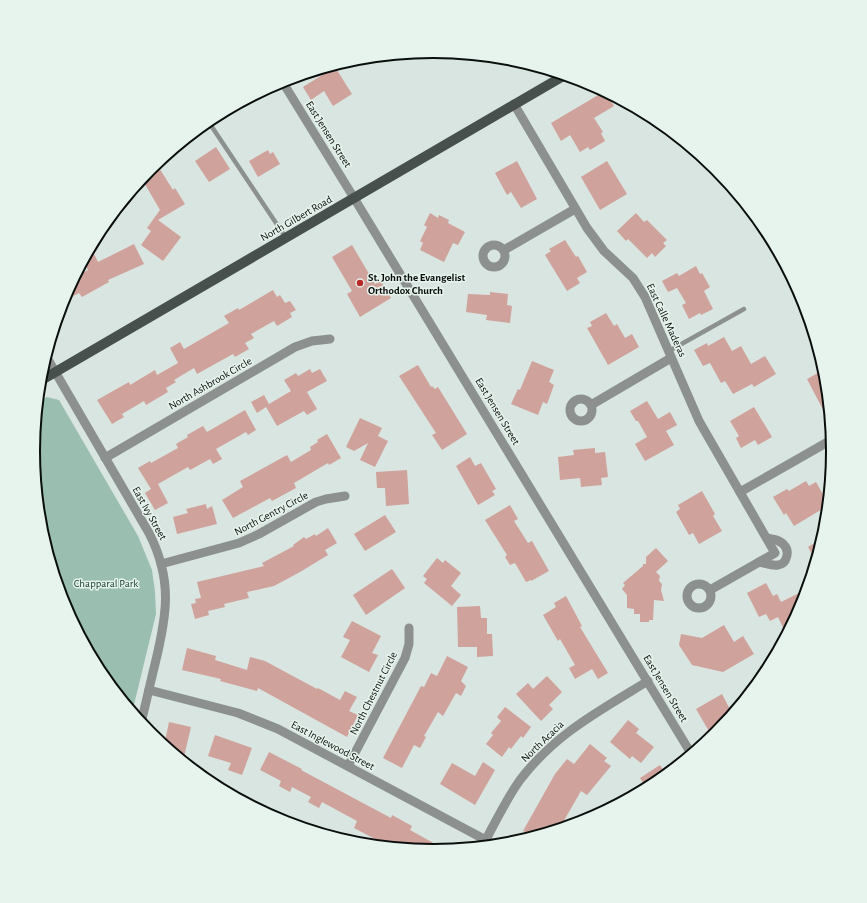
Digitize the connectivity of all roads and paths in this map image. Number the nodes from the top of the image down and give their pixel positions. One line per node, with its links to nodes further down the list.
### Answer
1 (559, 79): 3 (main road, North Gilbert Road)
2 (286, 87): 5 (street, East Jensen Street)
3 (514, 104): 5 (main road, North Gilbert Road); 6 (street, East Calle Maderas)
4 (212, 126): 7 (lane)
5 (354, 198): 7 (main road, North Gilbert Road); 25 (street, East Jensen Street)
6 (575, 209): 8 (street); 11 (street, East Calle Maderas)
7 (286, 238): 13 (main road, North Gilbert Road)
8 (504, 250)
9 (744, 309): 11 (lane)
10 (330, 339): 17 (street, North Ashbrook Circle)
11 (670, 355): 15 (street); 18 (street, East Calle Maderas)
12 (50, 364): 13 (street, East Ivy Street)
13 (55, 372): 14 (main road, North Gilbert Road); 17 (street, East Ivy Street)
14 (48, 376)
15 (591, 405)
16 (827, 443): 18 (street)
17 (105, 458): 22 (street, East Ivy Street)
18 (740, 492): 20 (street, East Calle Maderas)
19 (345, 496): 22 (street, North Gentry Circle)
20 (767, 538): 21 (street, East Calle Maderas); 21 (street)
21 (759, 562): 23 (street, East Calle Maderas)
22 (161, 564): 26 (street, East Ivy Street)
23 (710, 590)
24 (409, 628): 29 (street, North Chestnut Circle)
25 (648, 682): 28 (street, East Jensen Street); 31 (street, North Acacia)
26 (149, 690): 27 (street, East Ivy Street); 29 (street, East Inglewood Street)
27 (143, 716)
28 (689, 750)
29 (348, 766): 30 (street, East Inglewood Street)
30 (481, 842)
31 (485, 842)

